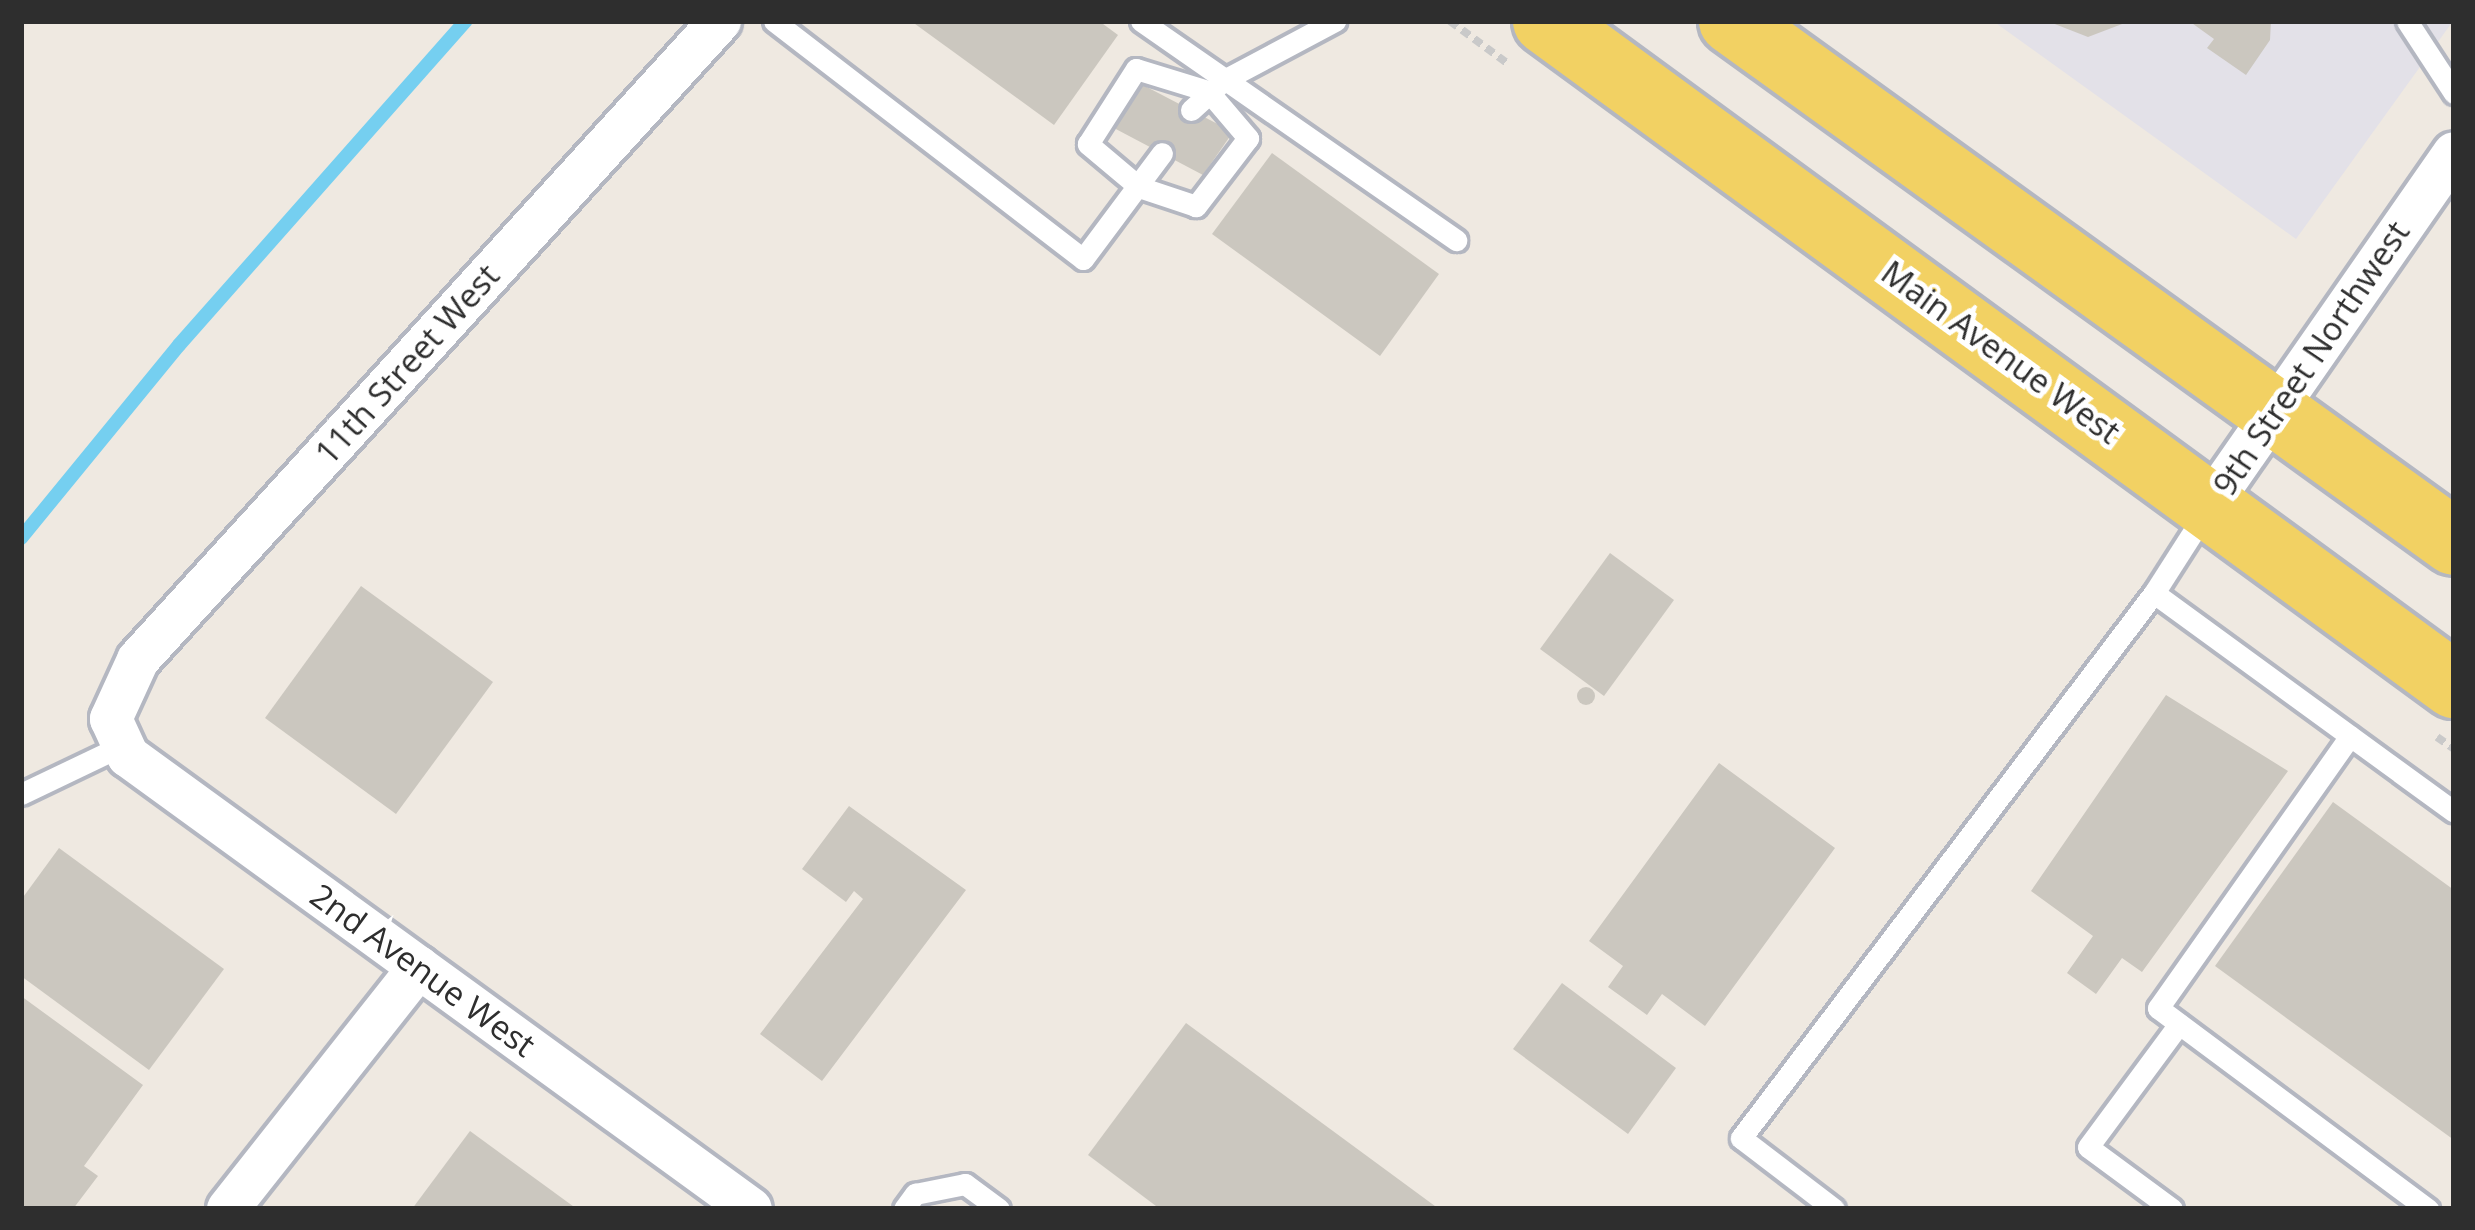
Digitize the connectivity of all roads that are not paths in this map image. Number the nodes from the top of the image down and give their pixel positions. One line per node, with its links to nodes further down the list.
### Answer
1 (720, 21): 20 (street, 11th Street West)
2 (774, 21): 13 (lane)
3 (1141, 21): 8 (lane)
4 (1335, 21): 8 (lane)
5 (1546, 21): 16 (main road, Main Avenue West)
6 (1732, 21): 15 (main road)
7 (2408, 21): 9 (lane)
8 (1216, 85): 10 (lane); 13 (lane); 13 (lane); 14 (lane)
9 (2454, 93)
10 (1191, 110)
11 (1162, 153): 13 (lane)
12 (2454, 153): 15 (street, 9th Street Northwest)
13 (1139, 188)
14 (1456, 240)
15 (2271, 410): 16 (street, 9th Street Northwest); 17 (main road)
16 (2210, 504): 18 (lane); 19 (main road, Main Avenue West)
17 (2454, 542)
18 (2155, 593): 21 (lane); 30 (lane)
19 (2454, 686)
20 (115, 733): 22 (lane); 24 (street, 2nd Avenue West)
21 (2350, 736): 23 (lane); 25 (lane)
22 (21, 794)
23 (2454, 812)
24 (419, 967): 26 (street); 27 (street, 2nd Avenue West)
25 (2179, 1024): 31 (lane); 32 (lane)
26 (228, 1209)
27 (751, 1209)
28 (904, 1209): 29 (lane)
29 (999, 1209)
30 (1834, 1209)
31 (2172, 1209)
32 (2428, 1209)

